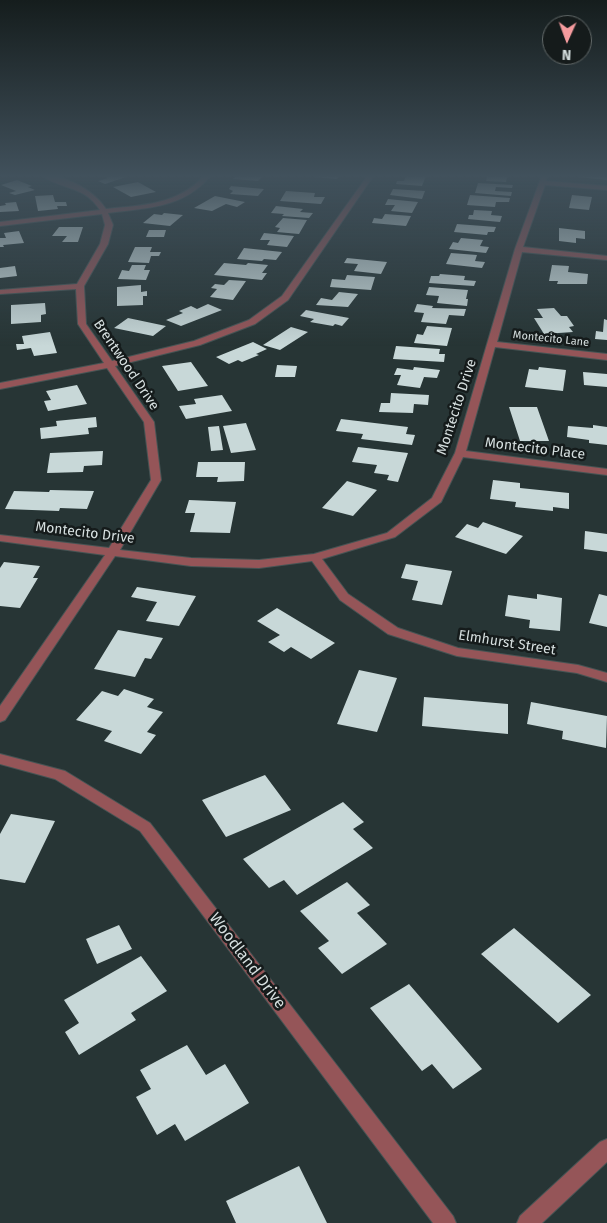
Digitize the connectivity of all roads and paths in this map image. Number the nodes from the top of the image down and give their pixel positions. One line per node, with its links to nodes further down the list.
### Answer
1 (107, 232): 6 (street)
2 (331, 232): 10 (street)
3 (525, 232): 4 (street, Montecito Drive)
4 (519, 249): 5 (street); 8 (street, Montecito Drive)
5 (607, 258)
6 (80, 286): 7 (street); 10 (street, Brentwood Drive)
7 (0, 292)
8 (492, 344): 9 (street, Montecito Lane); 12 (street, Montecito Drive)
9 (607, 357)
10 (108, 365): 11 (street); 15 (street, Brentwood Drive)
11 (0, 386)
12 (460, 453): 13 (street, Montecito Place); 16 (street, Montecito Drive)
13 (607, 472)
14 (0, 538): 15 (street, Montecito Drive)
15 (113, 551): 16 (street, Montecito Drive); 18 (street, Brentwood Drive)
16 (315, 557): 17 (street, Elmhurst Street)
17 (607, 678)
18 (0, 717)
19 (0, 760): 21 (street, Woodland Drive)
20 (607, 1149): 22 (street)
21 (446, 1223)
22 (526, 1223)

